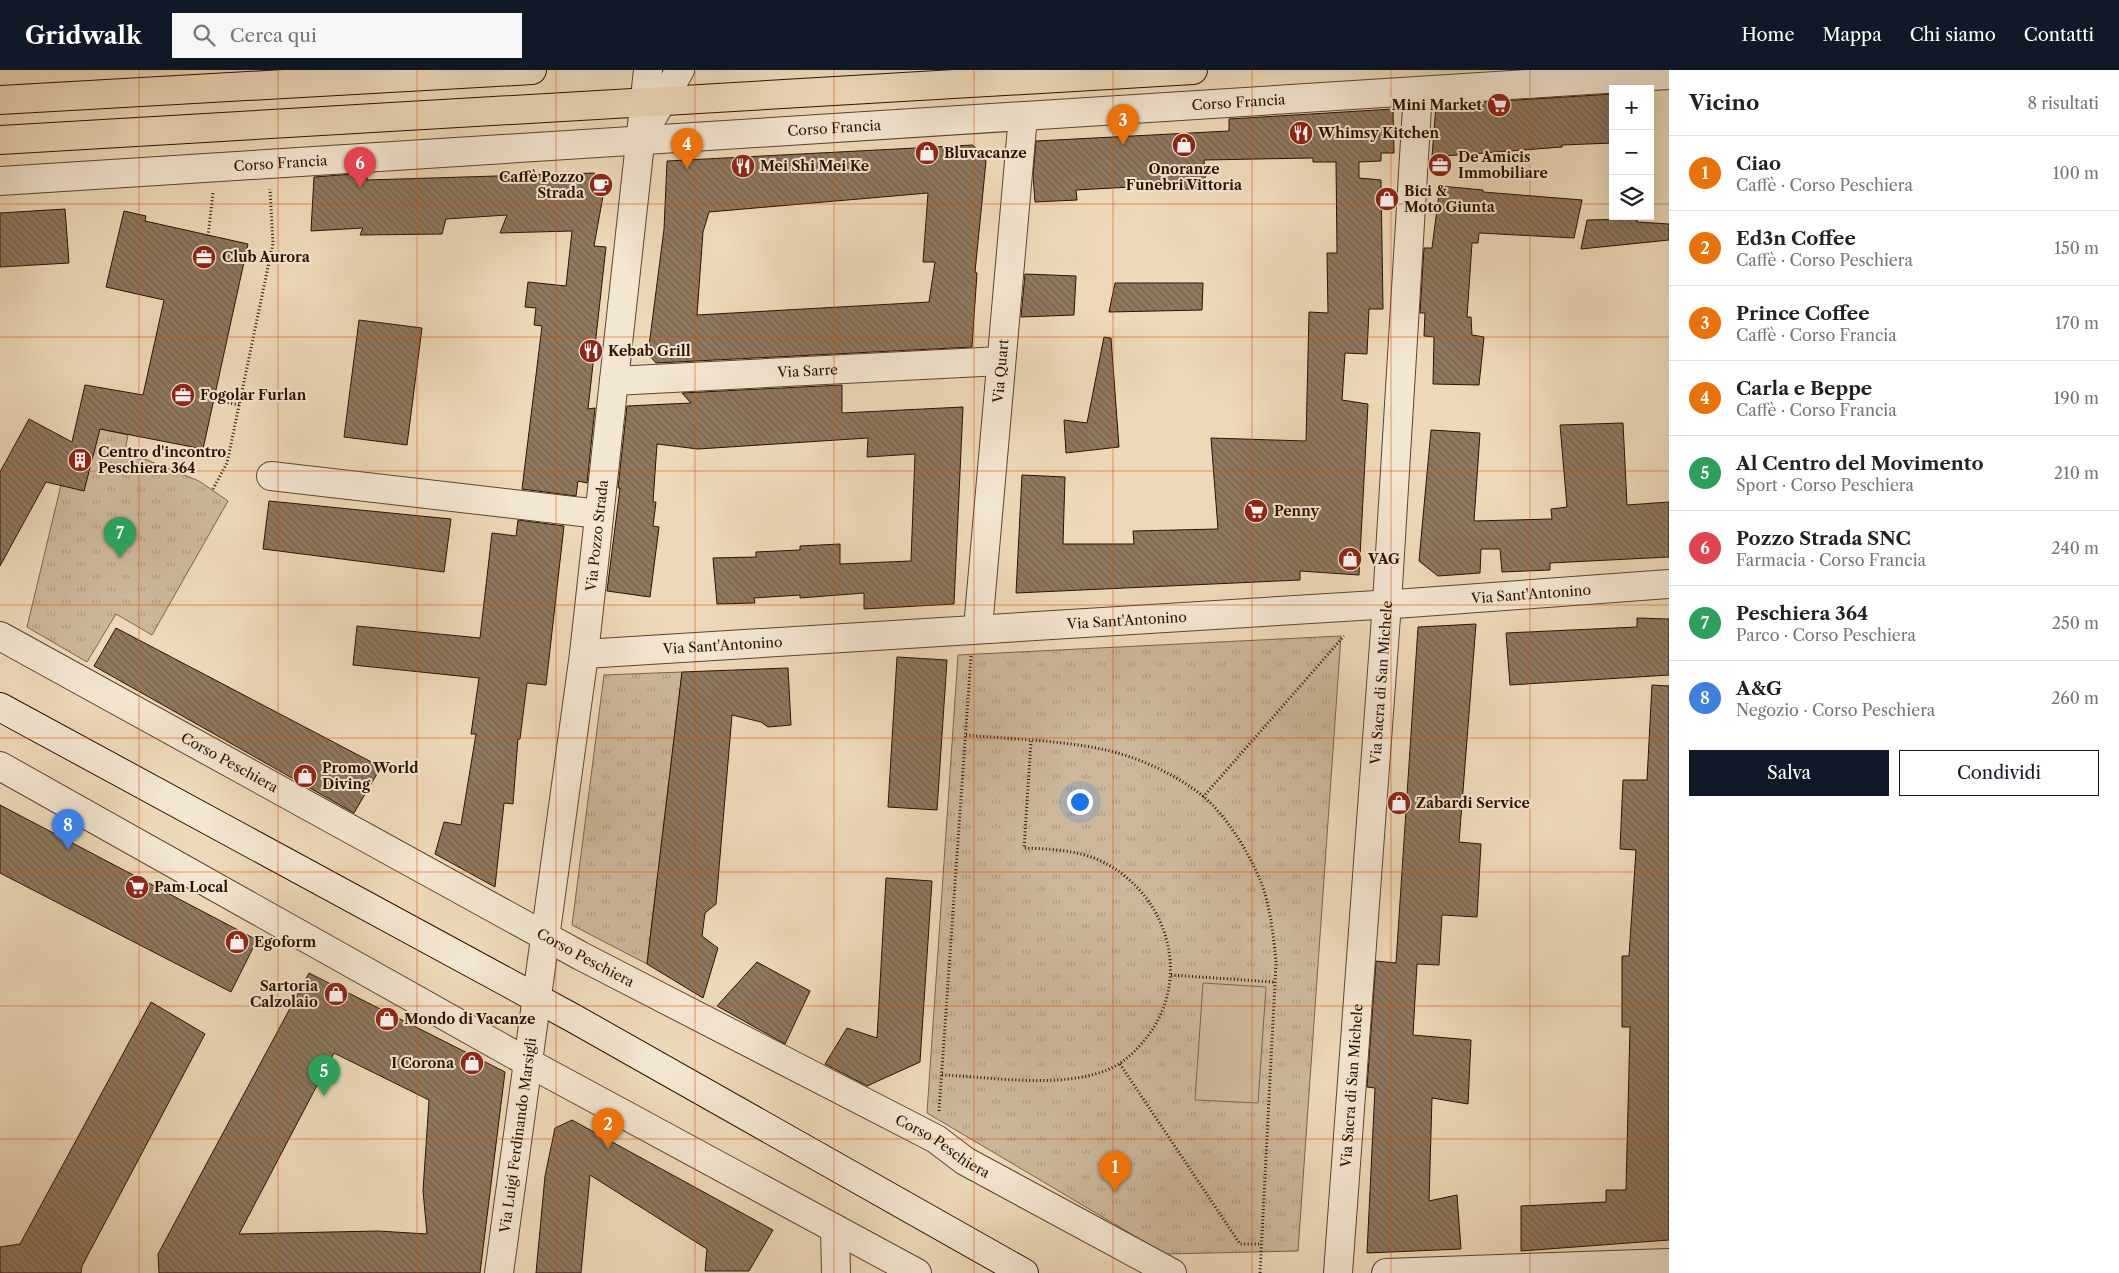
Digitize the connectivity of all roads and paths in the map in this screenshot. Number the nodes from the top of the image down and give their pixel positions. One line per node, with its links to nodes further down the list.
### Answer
1 (532, 70): 7 (main road)
2 (648, 70): 8 (street, Via Pozzo Strada)
3 (680, 70): 8 (street)
4 (1193, 70): 8 (main road)
5 (1669, 75): 6 (street, Corso Francia)
6 (1418, 91): 9 (street, Corso Francia); 24 (street, Via Sacra di San Michele)
7 (0, 100)
8 (653, 102): 10 (street, Via Pozzo Strada); 11 (main road)
9 (1023, 116): 10 (street, Corso Francia); 16 (street, Via Quart)
10 (640, 139): 12 (street, Corso Francia); 17 (street, Via Pozzo Strada)
11 (0, 140)
12 (268, 164): 13 (street, Corso Francia); 19 (path)
13 (211, 167): 14 (street, Corso Francia); 15 (path)
14 (0, 181)
15 (208, 236)
16 (1002, 361): 17 (street, Via Sarre); 25 (street, Via Quart)
17 (614, 381): 22 (street, Via Pozzo Strada)
18 (214, 400): 19 (path)
19 (240, 405): 21 (path)
20 (271, 476): 22 (street)
21 (213, 488)
22 (599, 514): 28 (street, Via Pozzo Strada)
23 (1669, 584): 24 (street, Via Sant'Antonino)
24 (1387, 604): 25 (street, Via Sant'Antonino); 51 (street, Via Sacra di San Michele)
25 (966, 629): 28 (street, Via Sant'Antonino); 30 (path)
26 (1349, 635): 33 (path)
27 (0, 636): 34 (street, Corso Peschiera)
28 (584, 654): 34 (street, Via Pozzo Strada)
29 (0, 707): 37 (street)
30 (966, 735): 31 (path); 40 (path)
31 (1031, 741): 33 (path); 35 (path)
32 (0, 766): 38 (street)
33 (1203, 797): 36 (path)
34 (546, 937): 37 (street, Via Pozzo Strada); 41 (street, Corso Peschiera)
35 (1171, 975): 36 (path); 39 (path)
36 (1274, 982): 43 (path)
37 (538, 999): 38 (street, Via Luigi Ferdinando Marsigli); 48 (street)
38 (529, 1063): 42 (street); 45 (street, Via Luigi Ferdinando Marsigli)
39 (1120, 1064): 40 (path); 43 (path)
40 (942, 1075): 41 (path)
41 (936, 1139): 49 (street, Corso Peschiera)
42 (835, 1229): 46 (street); 47 (street)
43 (1262, 1244): 50 (path)
44 (1669, 1264): 52 (street)
45 (499, 1273)
46 (836, 1273)
47 (917, 1273)
48 (1024, 1273)
49 (1172, 1273)
50 (1260, 1273)
51 (1338, 1273)
52 (1386, 1273)

